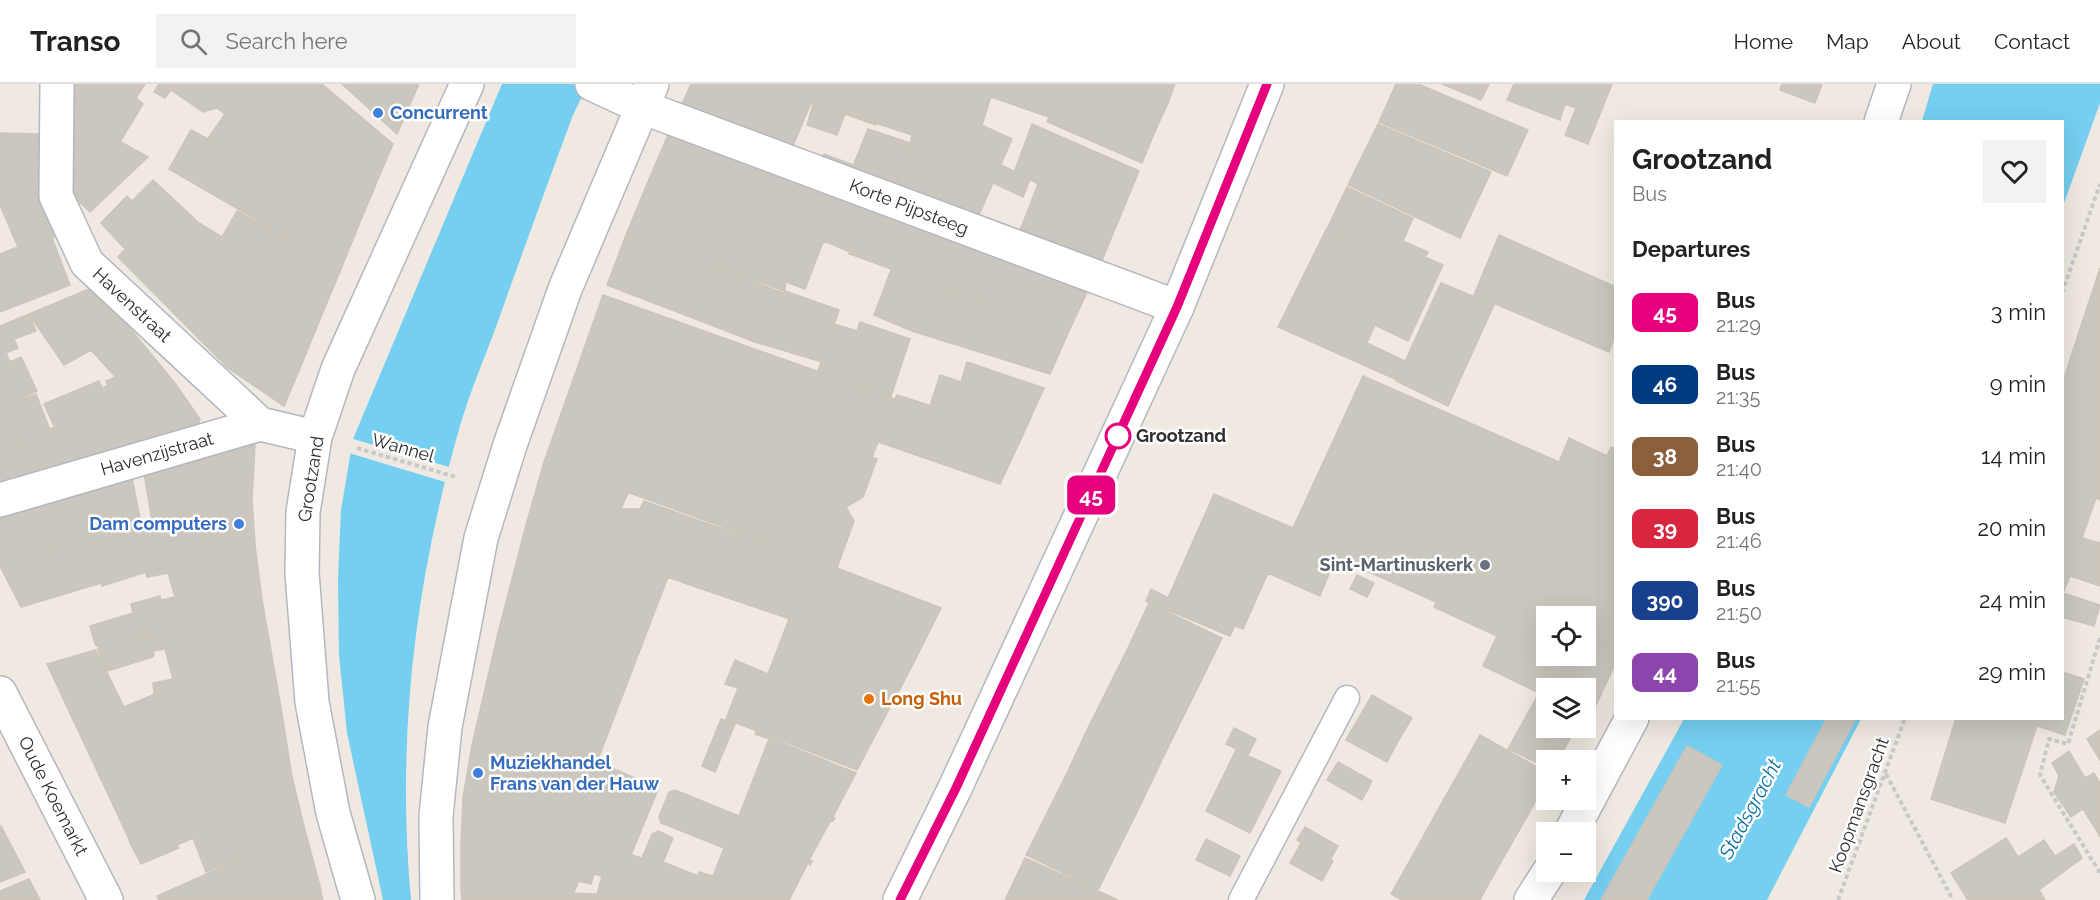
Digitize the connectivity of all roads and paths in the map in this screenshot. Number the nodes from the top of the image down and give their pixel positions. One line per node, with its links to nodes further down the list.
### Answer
1 (57, 84): 11 (street, Havenstraat)
2 (467, 84): 12 (street, Grootzand)
3 (592, 84): 6 (street)
4 (1267, 84): 10 (street)
5 (1894, 84): 7 (street)
6 (646, 95): 10 (street, Korte Pijpsteeg); 27 (street)
7 (1882, 120)
8 (2100, 184): 9 (path)
9 (2064, 287)
10 (1177, 307): 28 (street)
11 (260, 424): 12 (street, Havenzijstraat); 15 (street, Havenzijstraat)
12 (315, 436): 26 (street, Grootzand)
13 (351, 447): 14 (path, Wannel)
14 (447, 475)
15 (0, 500)
16 (2100, 638): 23 (path)
17 (0, 693): 25 (street, Oude Koemarkt)
18 (1347, 698): 29 (lane)
19 (1631, 720): 22 (street)
20 (1904, 720): 21 (path, Koopmansgracht)
21 (1885, 773): 31 (path, Koopmansgracht); 32 (path)
22 (1576, 822)
23 (2100, 873)
24 (1543, 882): 30 (street)
25 (106, 900)
26 (358, 900)
27 (437, 900)
28 (900, 900)
29 (1241, 900)
30 (1531, 900)
31 (1838, 900)
32 (1953, 900)

